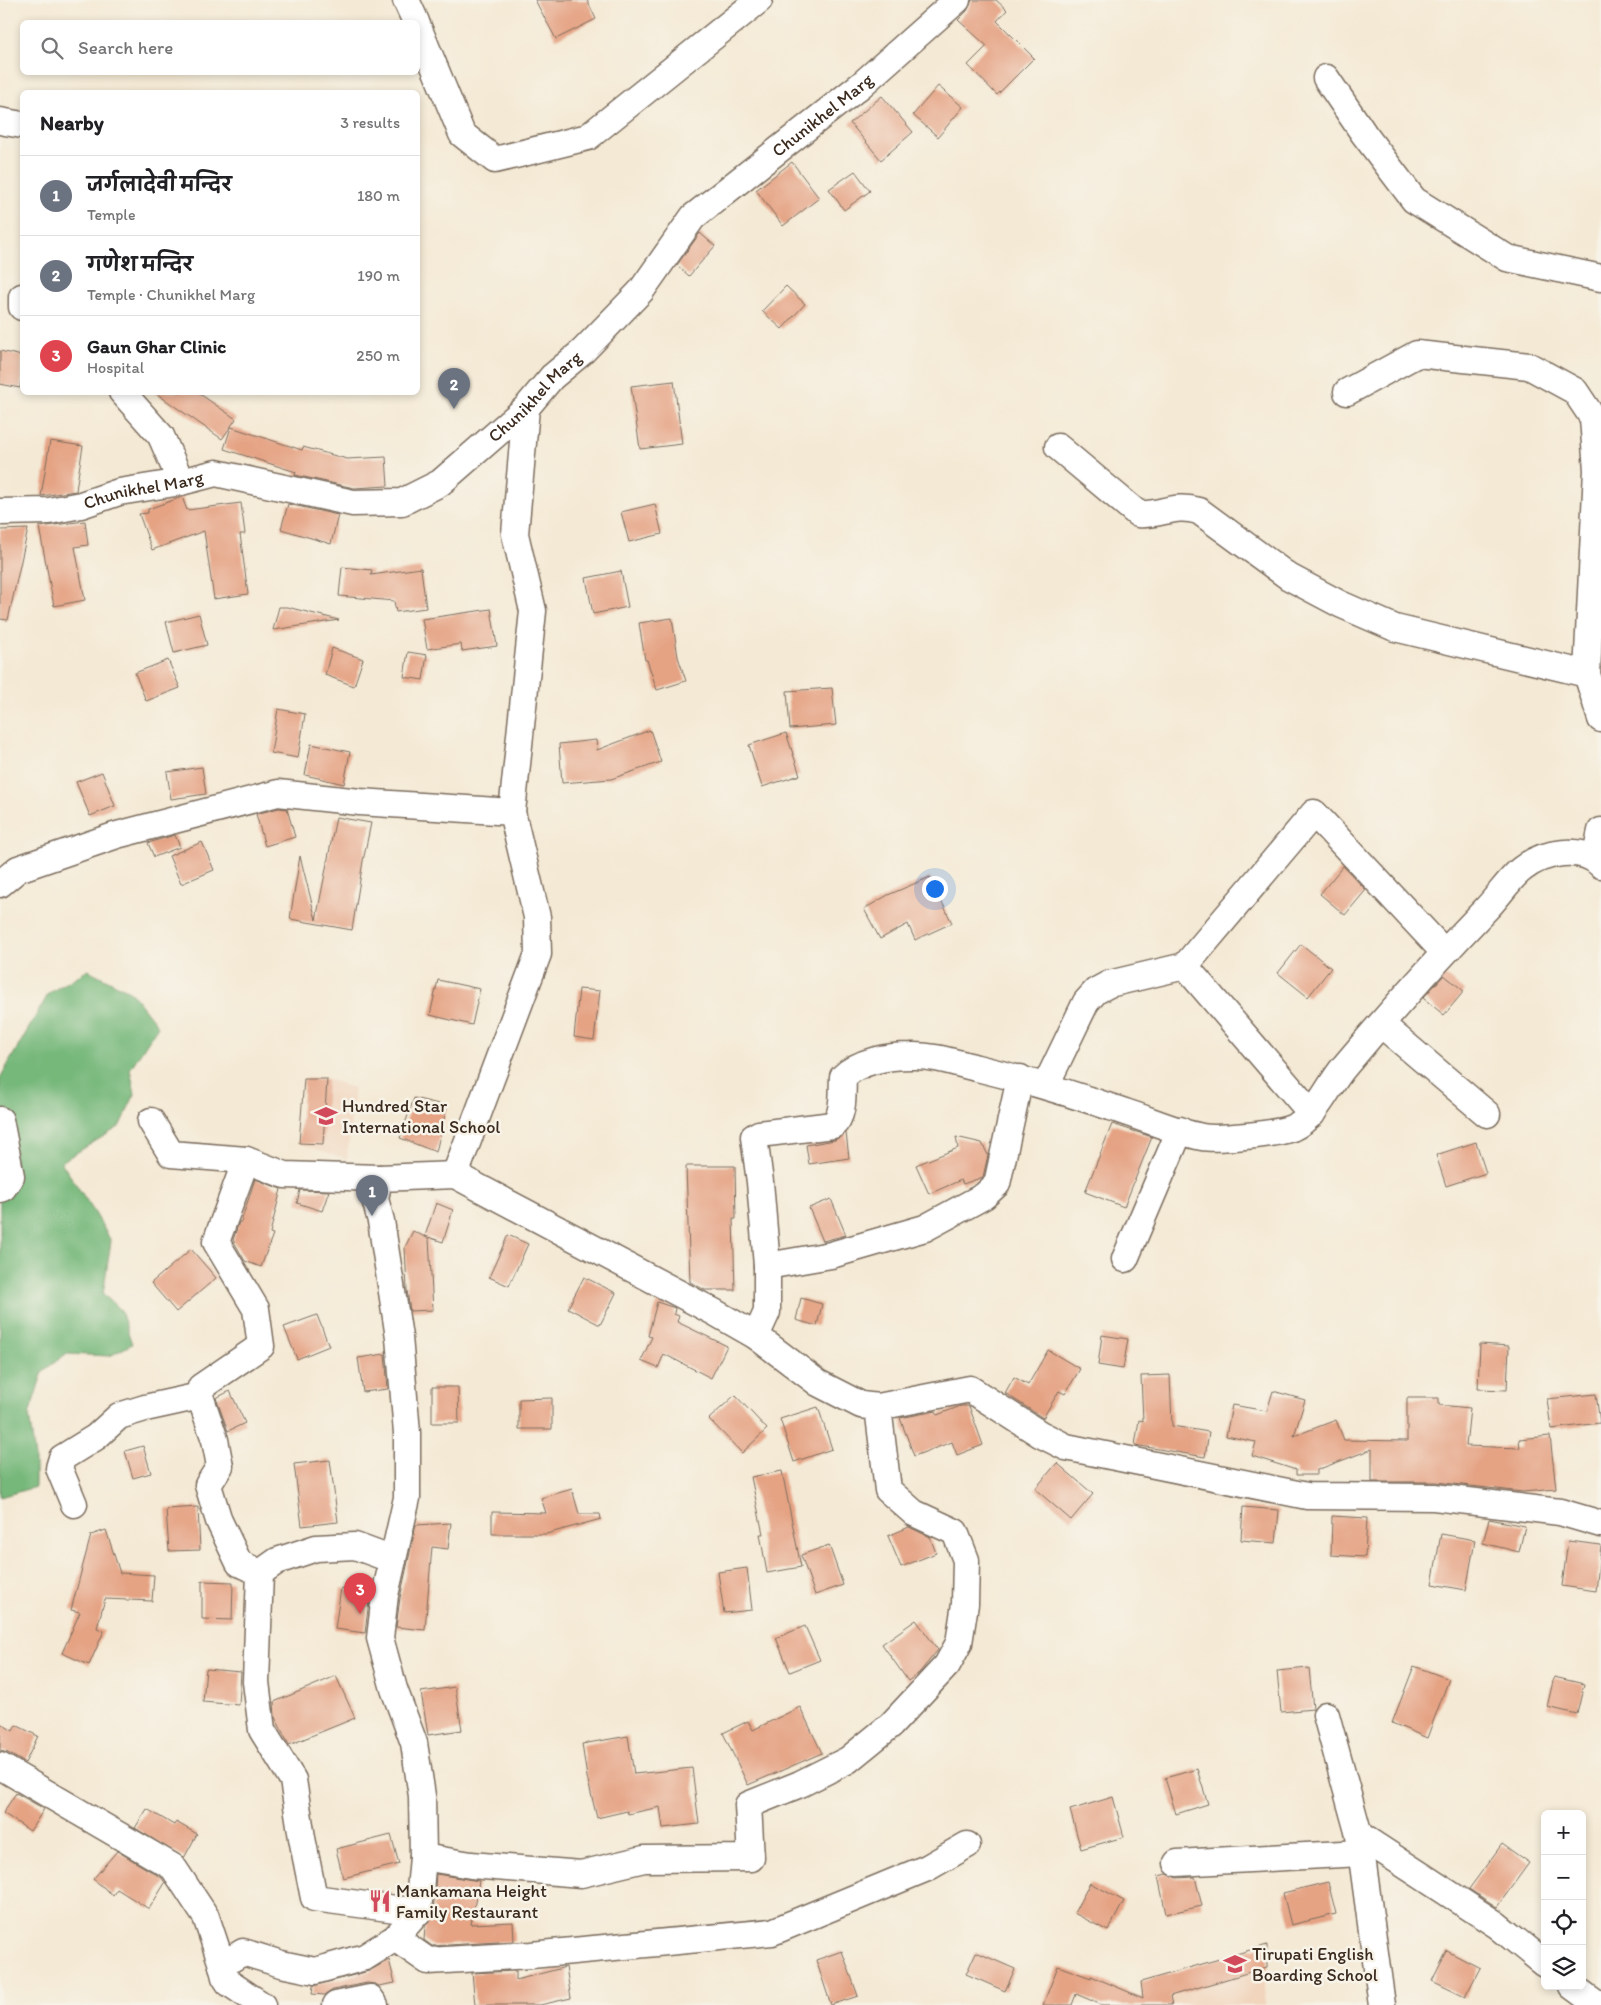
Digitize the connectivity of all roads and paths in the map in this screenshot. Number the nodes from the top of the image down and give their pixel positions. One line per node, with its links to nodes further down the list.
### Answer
1 (406, 0): 4 (street)
2 (759, 0): 5 (street)
3 (957, 0): 12 (street, Chunikhel Marg)
4 (415, 20)
5 (420, 32)
6 (1326, 78): 9 (street)
7 (0, 121): 8 (street)
8 (20, 124)
9 (1601, 278)
10 (1347, 392): 16 (street)
11 (125, 395): 14 (street)
12 (526, 408): 14 (street, Chunikhel Marg); 18 (street)
13 (1058, 447): 16 (street)
14 (181, 482): 15 (street, Chunikhel Marg)
15 (0, 512)
16 (1587, 674): 17 (street)
17 (1601, 719)
18 (512, 812): 21 (street); 33 (street)
19 (1601, 831): 20 (street)
20 (1598, 862): 22 (street)
21 (0, 884)
22 (1444, 952): 23 (street); 24 (street)
23 (1185, 966): 26 (street); 27 (street)
24 (1381, 1024): 27 (street); 28 (street)
25 (1020, 1078): 26 (street); 37 (street); 37 (street)
26 (1046, 1085): 31 (street)
27 (1312, 1114): 31 (street)
28 (1487, 1114)
29 (0, 1120): 35 (street)
30 (151, 1121): 32 (street)
31 (1180, 1130): 36 (street)
32 (246, 1160): 34 (street); 39 (street)
33 (455, 1174): 34 (street); 38 (street)
34 (379, 1178): 43 (street)
35 (0, 1190)
36 (1125, 1259)
37 (767, 1266): 38 (street)
38 (756, 1336): 40 (street)
39 (200, 1396): 41 (street); 44 (street)
40 (878, 1407): 42 (street); 49 (street)
41 (74, 1504)
42 (1601, 1524)
43 (393, 1560): 44 (street); 49 (street)
44 (260, 1573): 51 (street)
45 (1326, 1716): 47 (street)
46 (0, 1766): 54 (street)
47 (1360, 1844): 50 (street); 53 (street); 59 (street)
48 (967, 1845): 52 (street)
49 (423, 1857): 51 (street)
50 (1177, 1863)
51 (418, 1912): 52 (street)
52 (395, 1938): 54 (street)
53 (1541, 1961)
54 (222, 1964): 56 (street)
55 (1577, 1990): 60 (street)
56 (262, 2005)
57 (336, 2005): 58 (street)
58 (375, 2005)
59 (1382, 2005)
60 (1598, 2005)

